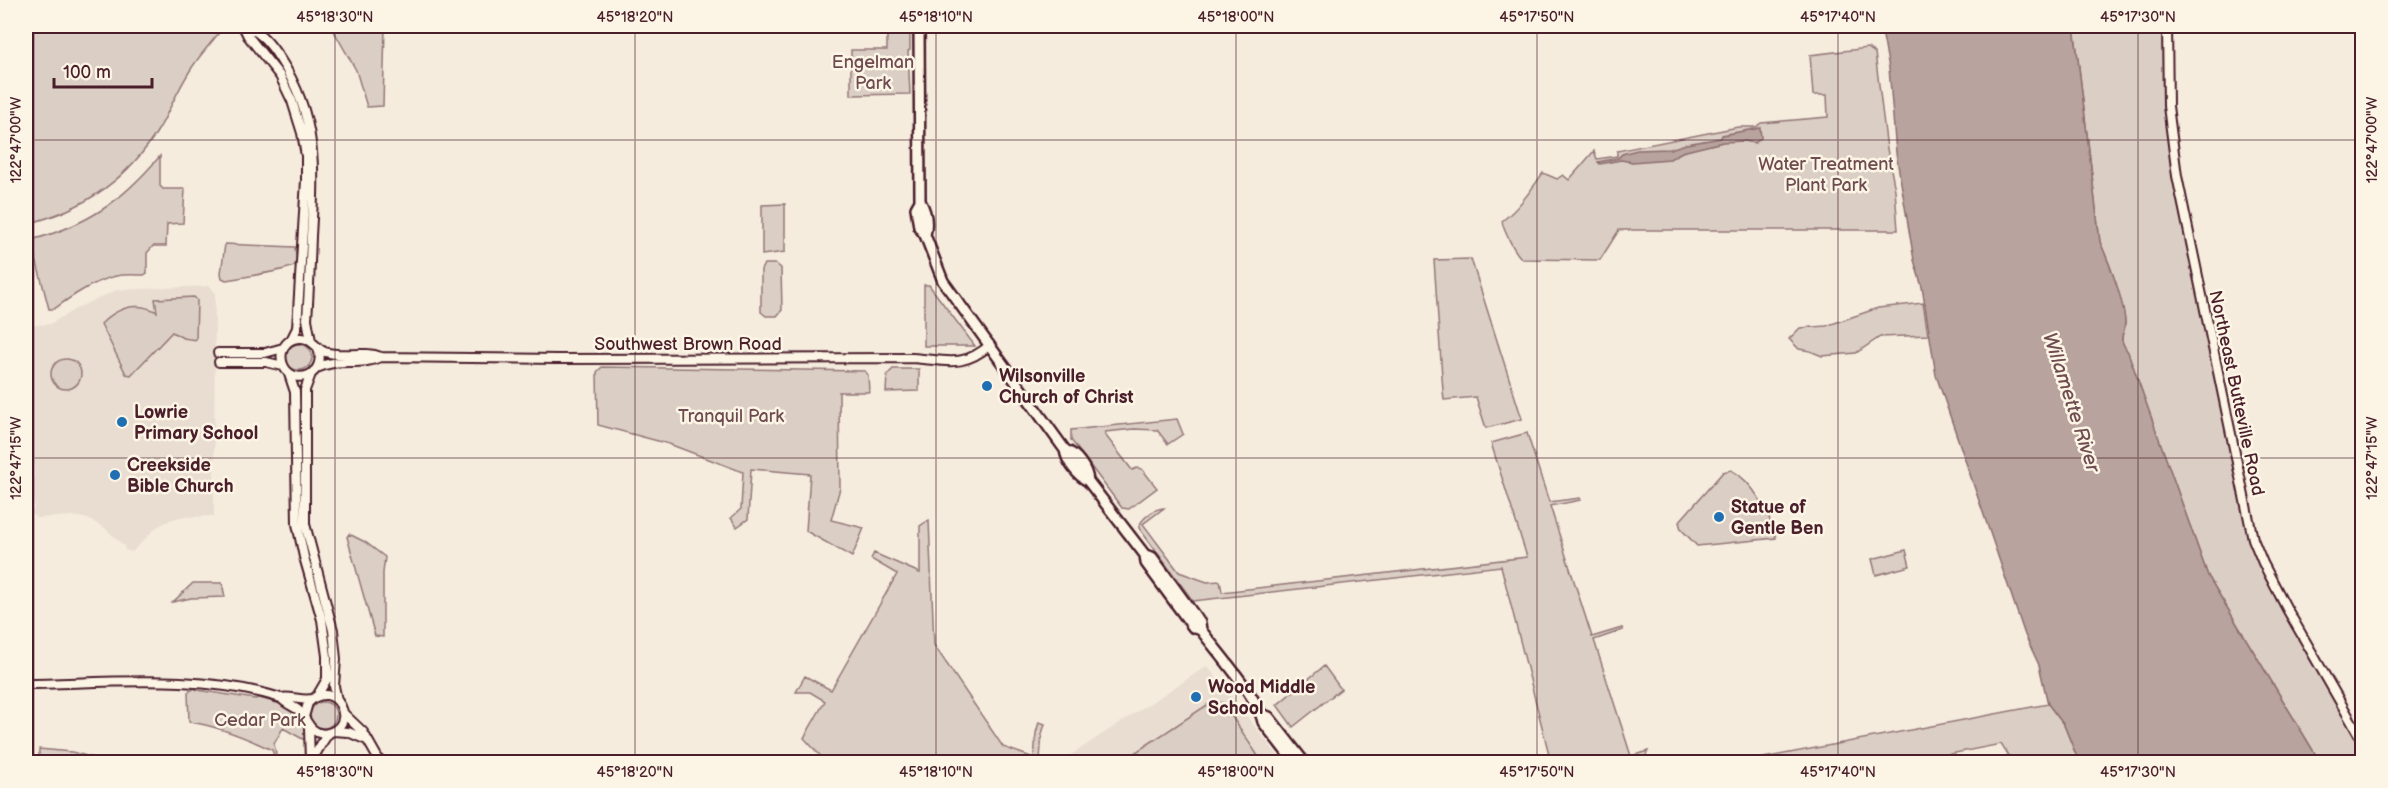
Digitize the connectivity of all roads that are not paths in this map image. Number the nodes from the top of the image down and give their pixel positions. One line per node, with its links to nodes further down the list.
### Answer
1 (243, 26): 4 (street); 5 (street)
2 (919, 26): 6 (main road)
3 (2167, 26): 25 (street, Northeast Butteville Road)
4 (291, 340): 5 (street); 7 (street)
5 (311, 341): 8 (street)
6 (990, 345): 10 (street, Southwest Brown Road); 20 (main road)
7 (283, 348): 9 (street); 12 (street)
8 (318, 348): 10 (street, Southwest Brown Road); 13 (street)
9 (219, 353)
10 (381, 357): 13 (street, Southwest Brown Road)
11 (219, 362): 12 (street)
12 (283, 366): 14 (street)
13 (314, 371): 14 (street); 18 (street)
14 (290, 374): 16 (street)
15 (26, 684): 17 (street)
16 (314, 697): 17 (street); 18 (street); 21 (street)
17 (281, 698): 21 (street)
18 (337, 700): 19 (street)
19 (343, 713): 23 (street); 24 (street)
20 (1261, 714): 28 (main road); 29 (main road)
21 (304, 717): 22 (street)
22 (309, 728): 23 (street); 26 (street)
23 (332, 732): 24 (street); 26 (street)
24 (367, 740): 27 (street)
25 (2362, 740)
26 (310, 761)
27 (380, 762)
28 (1294, 762)
29 (1304, 762)

